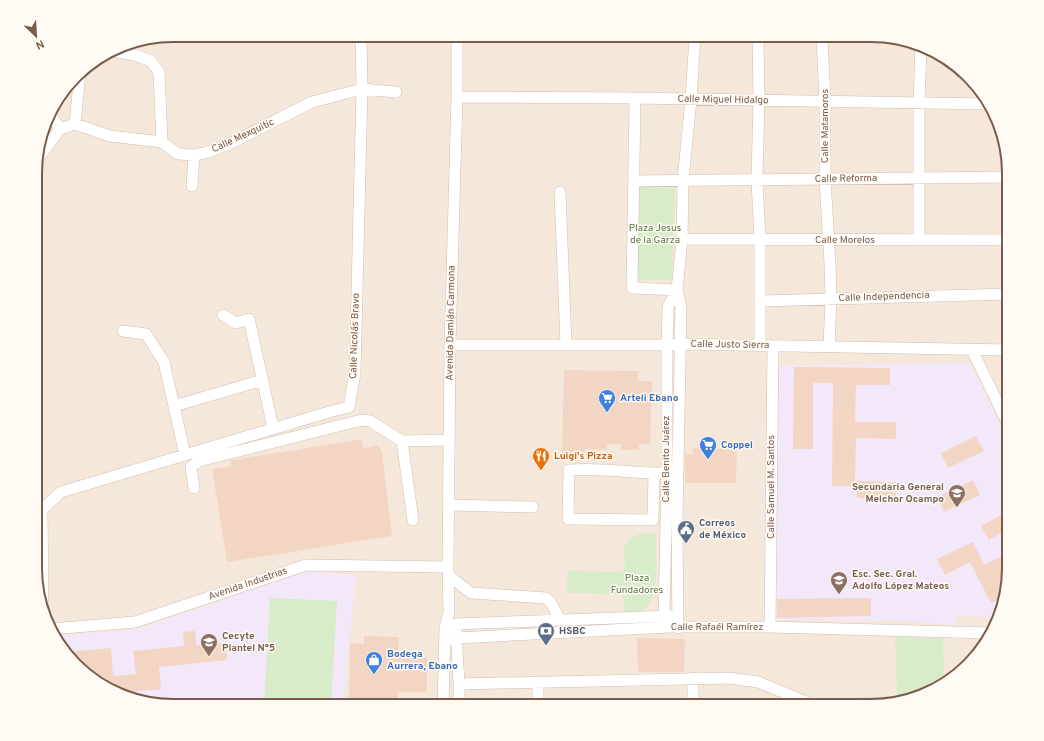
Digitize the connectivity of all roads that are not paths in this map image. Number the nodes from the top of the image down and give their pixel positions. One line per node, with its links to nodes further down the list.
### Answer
1 (361, 42): 9 (street, Calle Nicolás Bravo)
2 (457, 42): 11 (street, Avenida Damián Carmona)
3 (695, 42): 13 (street, Calle Benito Juárez)
4 (758, 42): 14 (street)
5 (817, 42): 15 (street, Calle Matamoros)
6 (921, 52): 16 (street)
7 (122, 53): 21 (street)
8 (79, 83): 19 (street)
9 (362, 89): 10 (street, Calle Mexquitic); 23 (street, Calle Mexquitic); 55 (street, Calle Nicolás Bravo)
10 (396, 92)
11 (457, 97): 12 (street, Calle Miguel Hidalgo); 44 (street, Avenida Damián Carmona)
12 (635, 98): 13 (street, Calle Miguel Hidalgo); 28 (street)
13 (691, 100): 14 (street, Calle Miguel Hidalgo); 29 (street, Calle Benito Juárez)
14 (759, 100): 15 (street, Calle Miguel Hidalgo); 26 (street)
15 (825, 101): 16 (street, Calle Miguel Hidalgo); 27 (street, Calle Matamoros)
16 (919, 103): 17 (street, Calle Miguel Hidalgo); 25 (street)
17 (982, 104)
18 (54, 119): 20 (street)
19 (75, 124): 20 (street); 21 (street)
20 (60, 129): 22 (street)
21 (162, 142): 23 (street, Calle Mexquitic)
22 (44, 151)
23 (194, 155): 30 (street)
24 (1002, 177): 25 (street, Calle Reforma)
25 (920, 178): 27 (street, Calle Reforma); 35 (street)
26 (757, 180): 27 (street, Calle Reforma); 29 (street, Calle Reforma); 33 (street)
27 (824, 180): 34 (street, Calle Matamoros)
28 (634, 181): 29 (street, Calle Reforma); 37 (street)
29 (683, 181): 32 (street, Calle Benito Juárez)
30 (192, 186)
31 (560, 192): 45 (street)
32 (682, 239): 33 (street, Calle Morelos); 37 (street, Calle Benito Juárez)
33 (760, 240): 34 (street, Calle Morelos); 40 (street)
34 (829, 240): 35 (street, Calle Morelos); 39 (street, Calle Matamoros)
35 (919, 240): 36 (street, Calle Morelos)
36 (1002, 240)
37 (676, 290): 43 (street, Calle Benito Juárez); 46 (street, Calle Benito Juárez)
38 (1002, 294): 39 (street, Calle Independencia)
39 (831, 299): 40 (street, Calle Independencia); 49 (street, Calle Matamoros)
40 (760, 301): 47 (street)
41 (223, 315): 52 (street)
42 (123, 331): 53 (street)
43 (680, 344): 46 (street, Calle Justo Sierra); 47 (street, Calle Justo Sierra); 67 (street, Calle Benito Juárez)
44 (450, 345): 45 (street, Calle Justo Sierra); 56 (street, Avenida Damián Carmona)
45 (566, 345): 46 (street, Calle Justo Sierra)
46 (667, 345): 60 (street, Calle Benito Juárez)
47 (760, 346): 48 (street, Calle Justo Sierra)
48 (773, 346): 49 (street, Calle Justo Sierra); 75 (street, Calle Samuel M. Santos)
49 (829, 347): 50 (street, Calle Justo Sierra)
50 (972, 350): 51 (street, Calle Justo Sierra); 54 (street)
51 (1002, 350)
52 (263, 380): 53 (street); 55 (street)
53 (174, 406): 58 (street)
54 (1002, 406)
55 (273, 428): 58 (street, Calle Nicolás Bravo)
56 (449, 440): 57 (street); 63 (street, Avenida Damián Carmona)
57 (402, 442): 61 (street); 65 (street)
58 (185, 455): 62 (street, Calle Nicolás Bravo)
59 (654, 473): 59 (street); 60 (street)
60 (667, 473): 66 (street, Calle Benito Juárez)
61 (194, 488)
62 (42, 504)
63 (448, 505): 64 (street); 68 (street, Avenida Damián Carmona)
64 (533, 507)
65 (413, 520)
66 (666, 524): 67 (street); 71 (street, Calle Benito Juárez)
67 (678, 524): 70 (street, Calle Benito Juárez)
68 (448, 571): 69 (street, Avenida Damián Carmona); 72 (street); 76 (street, Avenida Industrias)
69 (449, 612): 73 (street, Avenida Damián Carmona); 74 (street, Avenida Damián Carmona)
70 (677, 616): 71 (street, Calle Rafaél Ramírez); 77 (street, Calle Benito Juárez)
71 (664, 617): 72 (street, Calle Rafaél Ramírez); 77 (street)
72 (560, 620): 73 (street, Calle Rafaél Ramírez)
73 (456, 624): 74 (street, Calle Rafaél Ramírez); 79 (street)
74 (444, 627): 80 (street)
75 (770, 627): 77 (street, Calle Rafaél Ramírez); 78 (street, Calle Rafaél Ramírez)
76 (57, 628)
77 (674, 628): 79 (street, Calle Rafaél Ramírez)
78 (984, 633)
79 (457, 638): 80 (street, Calle Rafaél Ramírez); 83 (street)
80 (445, 640): 84 (street)
81 (693, 678): 82 (street); 87 (street); 88 (street)
82 (538, 682): 83 (street); 86 (street)
83 (459, 684): 85 (street)
84 (443, 699)
85 (459, 699)
86 (538, 699)
87 (692, 699)
88 (799, 699)

